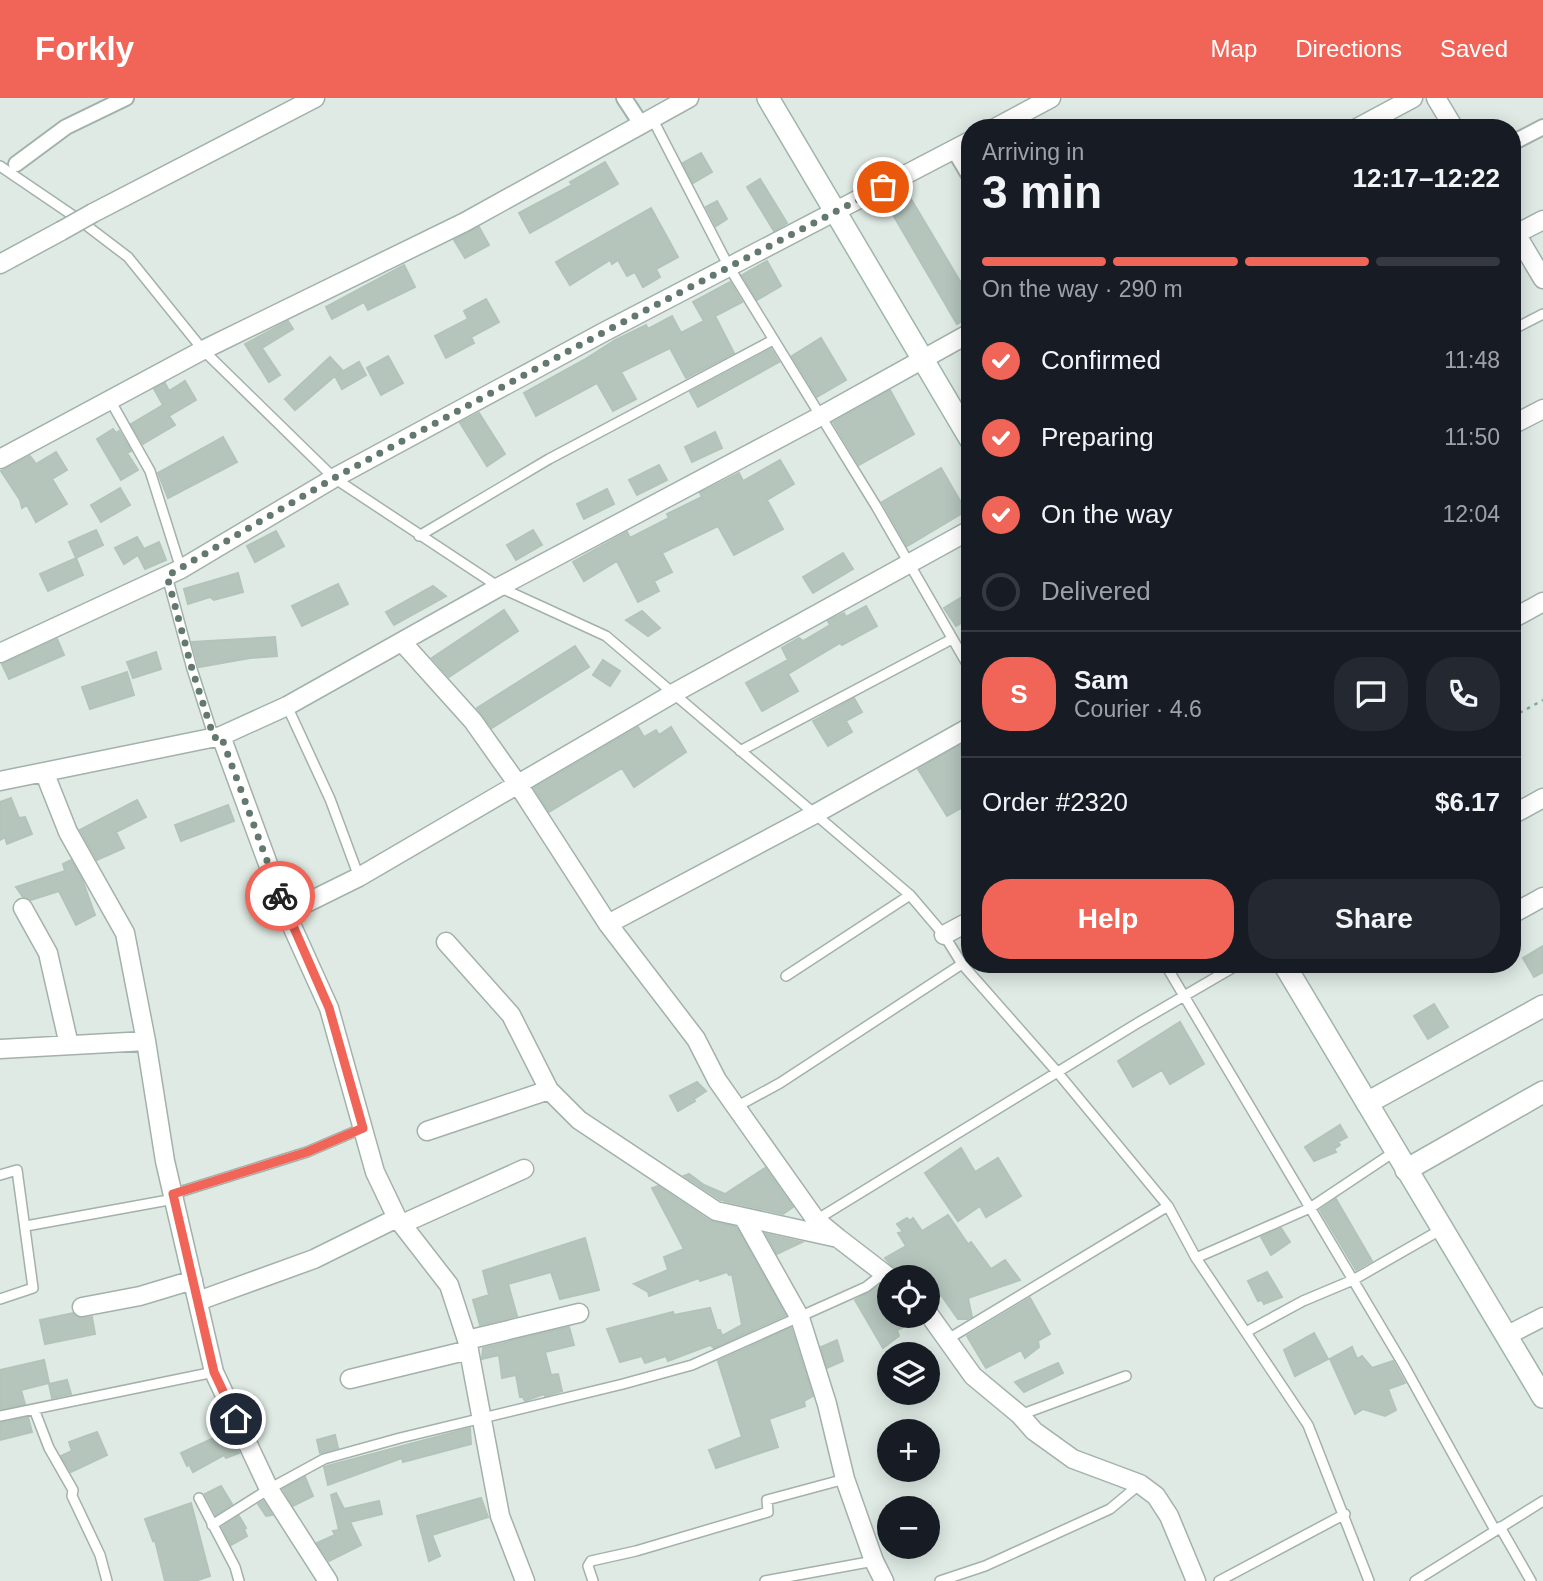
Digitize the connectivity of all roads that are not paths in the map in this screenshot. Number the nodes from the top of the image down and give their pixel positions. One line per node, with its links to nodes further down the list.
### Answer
1 (126, 98): 16 (street)
2 (314, 98): 22 (street, bridge)
3 (624, 98): 12 (street)
4 (689, 98): 12 (street)
5 (768, 98): 18 (main road)
6 (1051, 98): 9 (street)
7 (1413, 98): 10 (street)
8 (1436, 98): 11 (street)
9 (1012, 119)
10 (1374, 119)
11 (1449, 119)
12 (646, 121): 23 (lane); 29 (street)
13 (1543, 127): 14 (street)
14 (1521, 138)
15 (961, 146): 18 (street)
16 (16, 164)
17 (0, 166): 29 (lane)
18 (835, 212): 23 (street); 30 (main road)
19 (1543, 220): 20 (street)
20 (1521, 229)
21 (1521, 245): 24 (street)
22 (0, 264)
23 (729, 267): 28 (lane); 37 (street)
24 (1543, 279)
25 (1543, 314): 26 (lane)
26 (1521, 325)
27 (961, 338): 30 (street)
28 (773, 340): 33 (lane); 39 (lane)
29 (204, 350): 31 (street); 37 (lane)
30 (922, 359): 33 (street); 35 (main road)
31 (110, 400): 36 (street); 41 (lane)
32 (1543, 409): 34 (street)
33 (819, 417): 40 (lane); 42 (street)
34 (1521, 420)
35 (961, 424)
36 (0, 459)
37 (334, 478): 39 (lane); 41 (street)
38 (961, 535): 40 (street)
39 (419, 536): 42 (lane)
40 (909, 565): 45 (lane); 49 (street)
41 (174, 573): 47 (street); 52 (lane)
42 (499, 587): 46 (street); 49 (lane)
43 (1543, 602): 44 (street)
44 (1521, 614)
45 (952, 639): 48 (lane); 53 (lane)
46 (401, 642): 50 (street); 56 (street)
47 (0, 653)
48 (961, 654)
49 (674, 693): 53 (lane); 56 (street)
50 (287, 706): 52 (street); 60 (lane)
51 (961, 732): 59 (street)
52 (218, 737): 54 (street); 65 (street)
53 (740, 751): 59 (lane)
54 (45, 774): 55 (street); 79 (street)
55 (0, 781)
56 (519, 786): 60 (street); 66 (street)
57 (1543, 798): 58 (street)
58 (1521, 810)
59 (815, 814): 61 (lane); 66 (street)
60 (359, 877): 65 (street)
61 (910, 895): 68 (lane); 76 (lane)
62 (1543, 897): 64 (street)
63 (23, 908): 80 (street)
64 (1521, 909)
65 (286, 913): 87 (street)
66 (608, 924): 86 (street)
67 (961, 926): 68 (street)
68 (944, 935): 70 (lane)
69 (446, 942): 83 (street)
70 (961, 962)
71 (961, 965): 86 (lane)
72 (970, 973): 82 (lane)
73 (1170, 973): 77 (lane)
74 (1224, 973): 77 (lane)
75 (1289, 973): 85 (main road)
76 (786, 976)
77 (1184, 996): 82 (lane); 95 (lane)
78 (1543, 1006): 85 (main road)
79 (146, 1041): 80 (street); 93 (street)
80 (69, 1045): 81 (street)
81 (0, 1049)
82 (1058, 1073): 94 (lane); 97 (lane)
83 (549, 1090): 88 (street); 96 (street)
84 (1543, 1092): 91 (main road)
85 (1367, 1103): 89 (main road)
86 (736, 1107): 97 (street)
87 (363, 1128): 93 (lane); 98 (street)
88 (427, 1131)
89 (1394, 1152): 91 (main road); 95 (lane)
90 (524, 1168): 98 (street)
91 (1406, 1170): 100 (main road)
92 (0, 1175): 99 (lane)
93 (173, 1196): 99 (lane); 104 (street)
94 (1168, 1206): 102 (lane); 116 (lane)
95 (1310, 1208): 102 (lane); 105 (lane)
96 (744, 1218): 101 (street); 112 (street)
97 (816, 1220): 101 (street)
98 (399, 1221): 108 (street); 117 (street)
99 (26, 1226): 107 (lane)
100 (1443, 1229): 105 (lane); 115 (main road)
101 (838, 1238): 103 (street)
102 (1196, 1258): 114 (lane)
103 (877, 1267)
104 (193, 1280): 108 (street); 109 (street)
105 (1353, 1280): 114 (lane); 133 (lane)
106 (877, 1281): 112 (lane)
107 (0, 1299)
108 (198, 1301): 118 (street)
109 (82, 1307)
110 (579, 1313): 117 (street)
111 (1543, 1317): 115 (street)
112 (800, 1318): 125 (lane); 126 (street)
113 (940, 1328): 116 (street)
114 (1246, 1332): 131 (lane)
115 (1506, 1336): 121 (main road)
116 (948, 1339): 123 (street)
117 (468, 1345): 120 (street); 125 (street)
118 (214, 1372): 122 (lane); 128 (street)
119 (1126, 1376): 123 (lane)
120 (350, 1379)
121 (1543, 1397)
122 (34, 1409): 124 (lane); 135 (lane)
123 (1020, 1415): 127 (street)
124 (0, 1416)
125 (480, 1419): 128 (lane); 138 (street)
126 (845, 1479): 134 (street); 139 (lane)
127 (1140, 1485): 142 (lane); 143 (street)
128 (269, 1489): 132 (lane); 137 (street)
129 (199, 1498): 132 (lane)
130 (1543, 1501): 133 (lane)
131 (1345, 1514): 144 (lane); 145 (lane)
132 (212, 1525): 136 (lane)
133 (1497, 1529): 146 (lane); 147 (lane)
134 (874, 1561): 140 (lane); 141 (street)
135 (107, 1581)
136 (239, 1581)
137 (328, 1581)
138 (525, 1581)
139 (592, 1581)
140 (765, 1581)
141 (884, 1581)
142 (940, 1581)
143 (1196, 1581)
144 (1219, 1581)
145 (1369, 1581)
146 (1415, 1581)
147 (1531, 1581)

